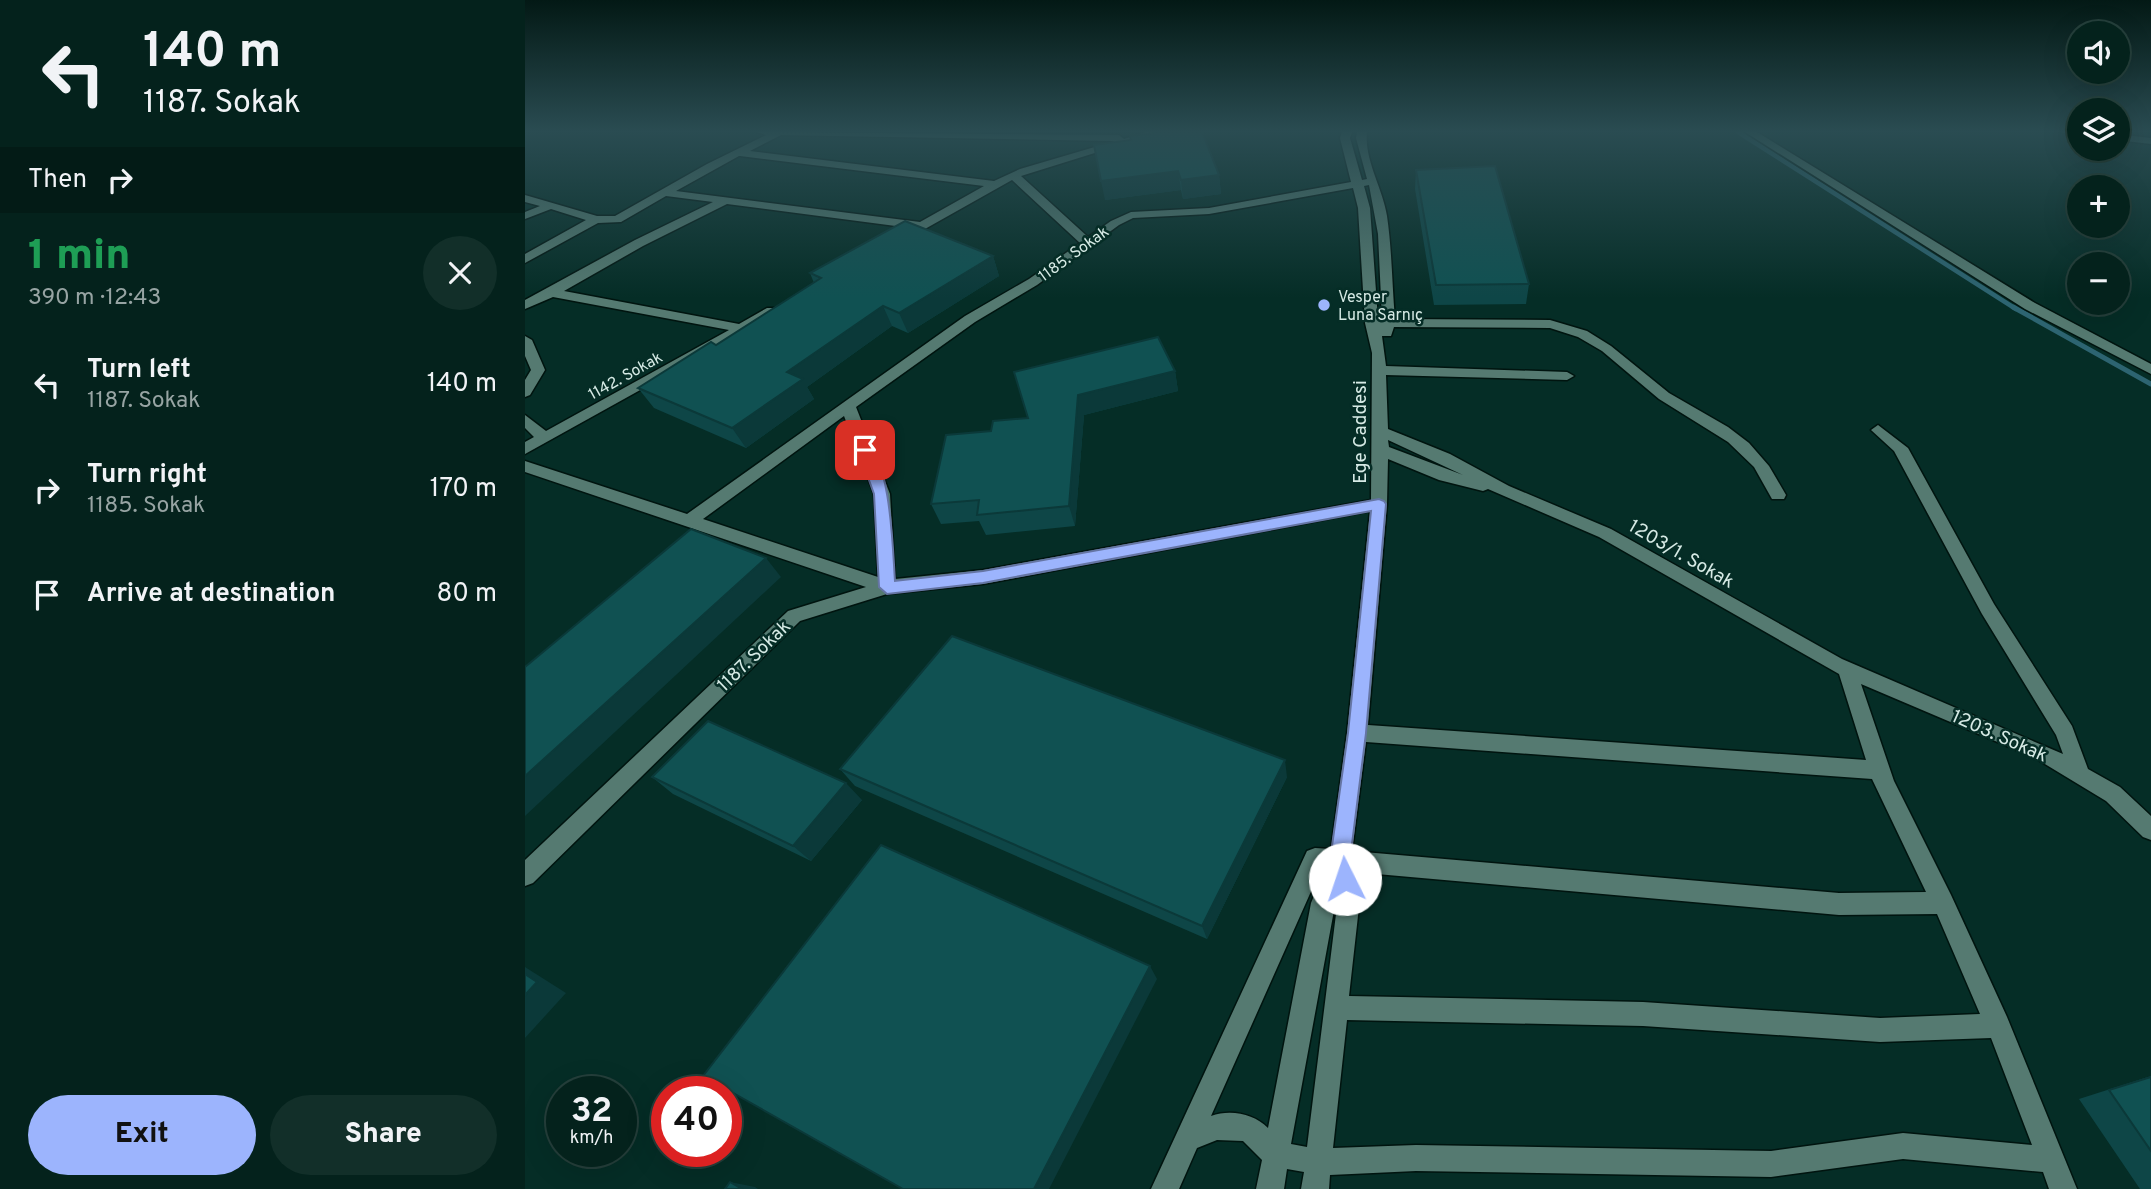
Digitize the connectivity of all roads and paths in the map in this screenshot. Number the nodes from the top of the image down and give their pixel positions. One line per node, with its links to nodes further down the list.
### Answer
1 (675, 187): 8 (street)
2 (989, 187): 14 (street)
3 (1027, 187): 16 (street)
4 (1336, 187): 16 (street, 1185. Sokak)
5 (1366, 187): 21 (street, Ege Caddesi)
6 (1368, 187): 22 (street)
7 (1839, 187): 26 (street)
8 (666, 193): 10 (street); 13 (street)
9 (525, 198): 11 (street)
10 (727, 200): 14 (street); 18 (street)
11 (550, 206): 12 (street); 13 (street)
12 (525, 216)
13 (596, 219): 17 (street)
14 (922, 226): 15 (street)
15 (890, 244)
16 (1088, 244): 29 (street, 1185. Sokak)
17 (525, 259)
18 (552, 293): 20 (street); 23 (street)
19 (788, 302): 23 (street, 1142. Sokak)
20 (525, 305)
21 (1372, 323): 22 (street); 25 (street, Ege Caddesi)
22 (1389, 323): 25 (street); 38 (street)
23 (741, 328): 33 (street, 1142. Sokak)
24 (525, 340): 28 (street)
25 (1379, 362): 27 (street); 32 (street, Ege Caddesi)
26 (2151, 370)
27 (1567, 376)
28 (525, 392)
29 (848, 406): 40 (street, 1185. Sokak); 41 (street)
30 (526, 421): 33 (street)
31 (1878, 430): 45 (street)
32 (1380, 431): 35 (street, Ege Caddesi); 37 (street, 1203/1. Sokak)
33 (544, 439): 34 (street, 1142. Sokak)
34 (525, 449)
35 (1381, 450): 37 (street, 1203/1. Sokak); 39 (street, Ege Caddesi)
36 (525, 466): 40 (street)
37 (1503, 490): 42 (street, 1203/1. Sokak)
38 (1778, 495)
39 (1379, 504): 41 (street, 1187. Sokak); 43 (street, Ege Caddesi)
40 (689, 521): 41 (street)
41 (887, 587): 48 (street, 1187. Sokak)
42 (1841, 667): 44 (street); 45 (street, 1203. Sokak)
43 (1357, 733): 44 (street); 47 (street, Ege Caddesi)
44 (1879, 770): 49 (street)
45 (2080, 774): 46 (street, 1203. Sokak)
46 (2151, 830)
47 (1340, 860): 49 (street); 50 (street); 52 (street); 53 (street)
48 (525, 875)
49 (1944, 903): 51 (street)
50 (1336, 1008): 51 (street); 55 (street)
51 (1998, 1026): 54 (street)
52 (1188, 1138): 53 (street); 56 (street)
53 (1275, 1154): 55 (street); 57 (street)
54 (2053, 1160): 55 (street); 59 (street)
55 (1318, 1161): 58 (street)
56 (1165, 1189)
57 (1270, 1189)
58 (1315, 1189)
59 (2063, 1189)

